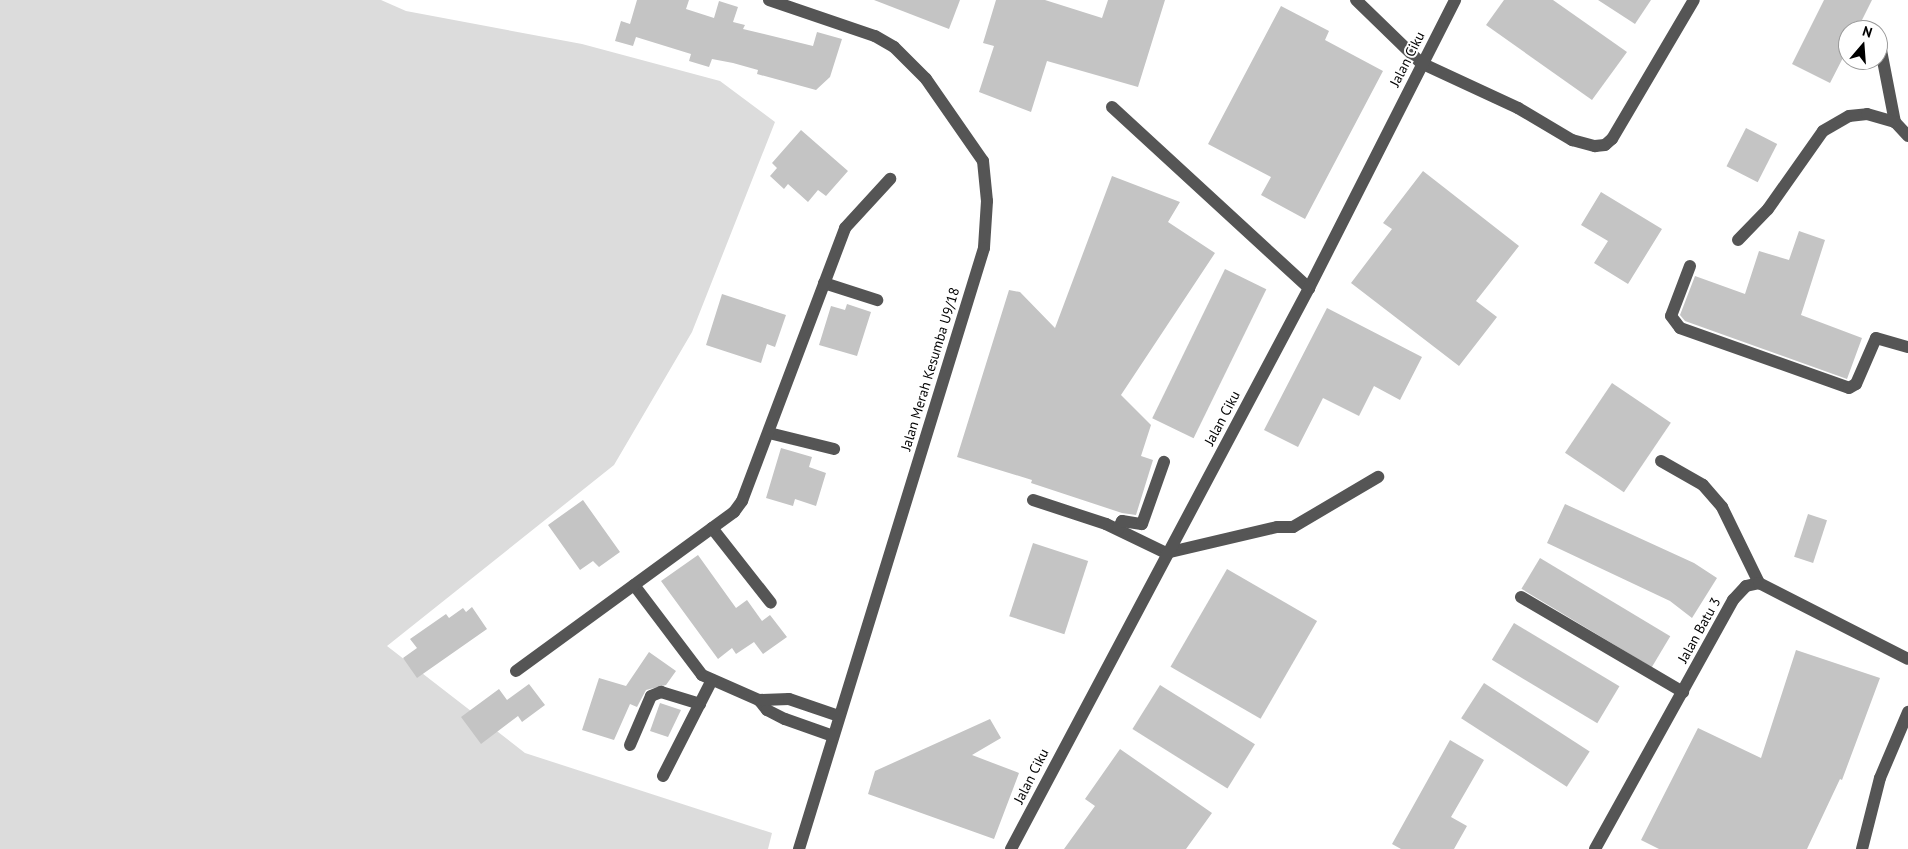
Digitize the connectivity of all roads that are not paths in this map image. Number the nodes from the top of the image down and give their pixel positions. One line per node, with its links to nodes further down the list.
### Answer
1 (770, 0): 37 (street, Jalan Merah Kesumba U9/18)
2 (1356, 0): 5 (street)
3 (1455, 0): 5 (street, Jalan Ciku)
4 (1694, 0): 5 (street)
5 (1421, 62): 14 (street, Jalan Ciku)
6 (1885, 70): 8 (street)
7 (1112, 107): 14 (street)
8 (1895, 122): 9 (street); 11 (street)
9 (1908, 136)
10 (890, 179): 13 (street)
11 (1738, 240)
12 (1690, 266): 16 (street)
13 (824, 283): 15 (street); 17 (street)
14 (1309, 288): 25 (street, Jalan Ciku)
15 (877, 300)
16 (1908, 346)
17 (769, 433): 18 (street); 23 (street)
18 (834, 449)
19 (1661, 461): 26 (street)
20 (1164, 462): 24 (street)
21 (1378, 477): 25 (street)
22 (1033, 500): 24 (street)
23 (712, 528): 27 (street); 29 (street)
24 (1118, 529): 25 (street)
25 (1166, 553): 42 (street, Jalan Ciku)
26 (1759, 583): 30 (street); 33 (street, Jalan Batu 3)
27 (634, 585): 31 (street); 32 (street)
28 (1521, 597): 33 (street)
29 (771, 603)
30 (1908, 659)
31 (516, 671)
32 (712, 680): 34 (street); 35 (street)
33 (1682, 692): 43 (street, Jalan Batu 3)
34 (759, 700): 37 (street); 38 (street)
35 (700, 704): 39 (street); 40 (street)
36 (1908, 712): 44 (street)
37 (840, 716): 38 (street, Jalan Merah Kesumba U9/18)
38 (833, 736): 41 (street, Jalan Merah Kesumba U9/18)
39 (630, 745)
40 (663, 776)
41 (799, 849)
42 (1011, 849)
43 (1595, 849)
44 (1862, 849)

